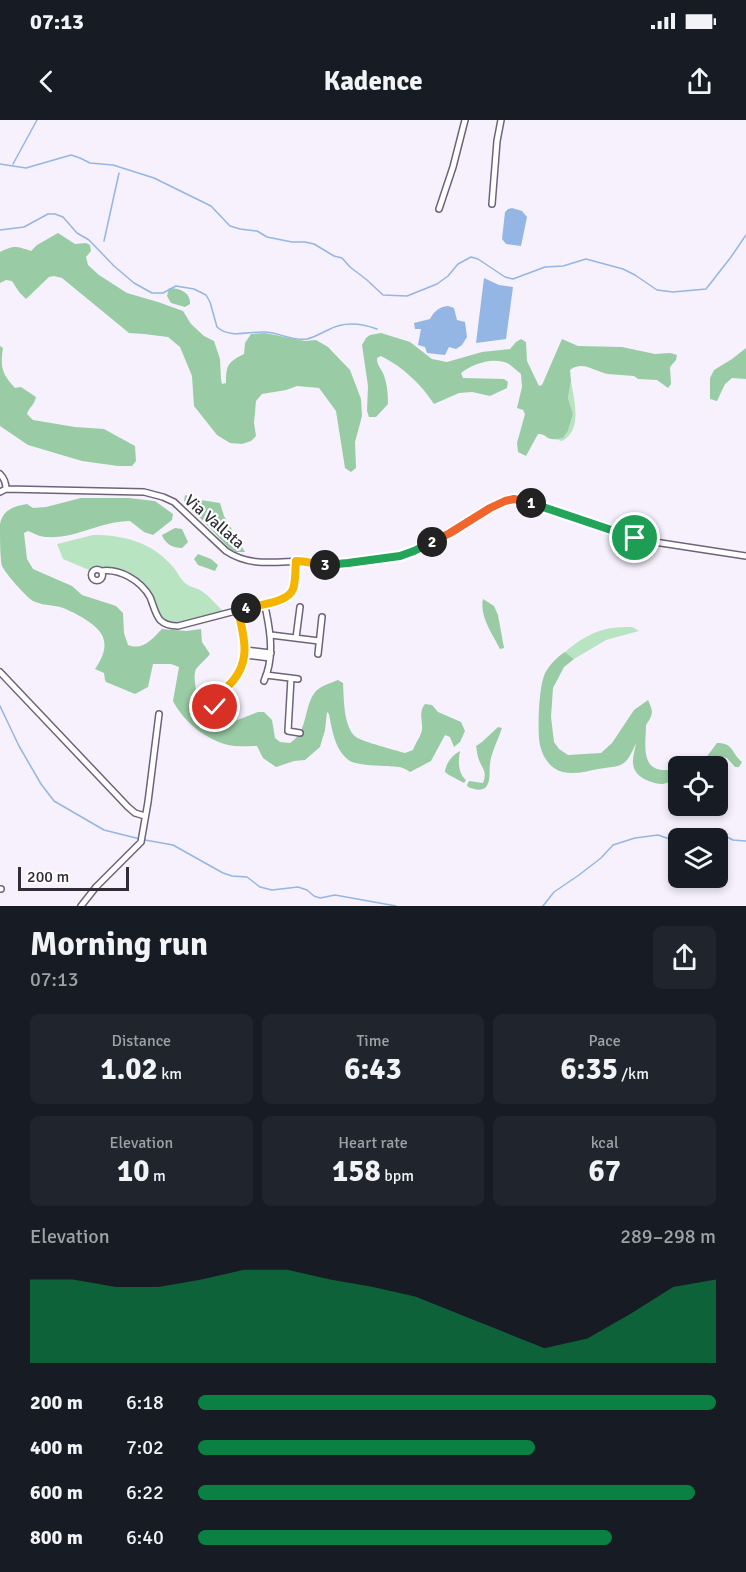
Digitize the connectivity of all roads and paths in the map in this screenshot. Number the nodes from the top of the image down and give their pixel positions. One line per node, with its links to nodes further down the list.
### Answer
1 (465, 120): 4 (street)
2 (501, 120): 3 (street)
3 (492, 204)
4 (439, 209)
5 (0, 474): 6 (street)
6 (3, 490): 8 (street, Via Vallata)
7 (746, 556): 8 (street, Via Vallata)
8 (296, 561): 11 (street)
9 (101, 571): 11 (street)
10 (300, 607): 15 (street)
11 (238, 611): 17 (street)
12 (266, 611): 14 (street)
13 (322, 617): 16 (street)
14 (271, 635): 15 (street); 19 (street)
15 (296, 638): 16 (street)
16 (319, 640): 18 (street)
17 (245, 652): 19 (street); 21 (street)
18 (318, 654)
19 (270, 655): 23 (street)
20 (0, 672): 24 (street)
21 (212, 698)
22 (159, 714): 24 (street)
23 (300, 733)
24 (145, 816): 25 (street)
25 (81, 906)

